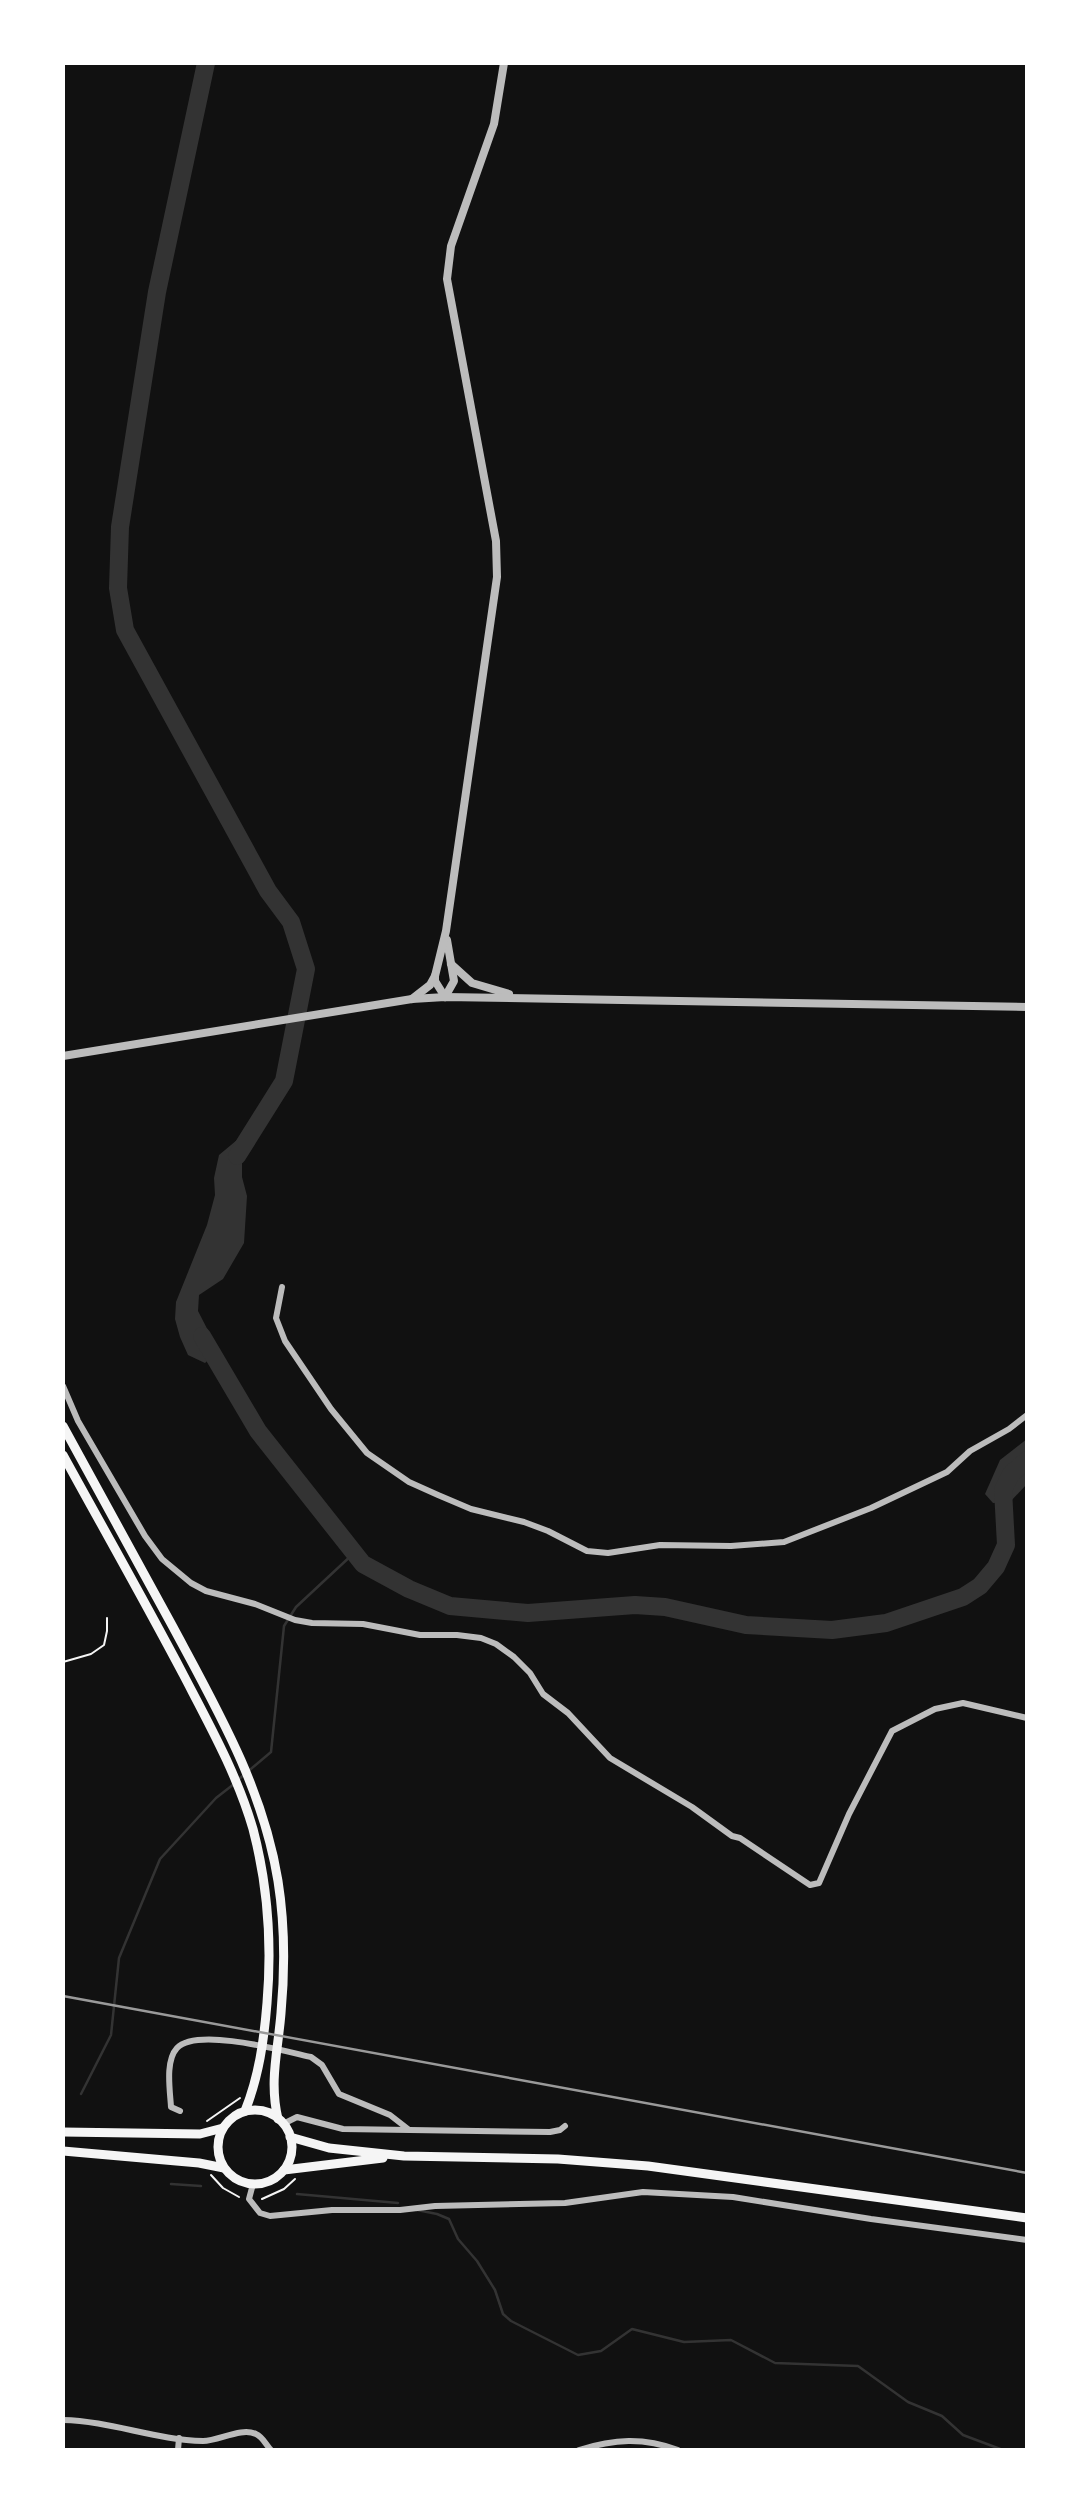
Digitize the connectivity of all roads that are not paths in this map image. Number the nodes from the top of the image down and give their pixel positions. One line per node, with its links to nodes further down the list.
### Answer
1 (504, 63): 2 (street)
2 (446, 931): 3 (street); 4 (street)
3 (452, 964): 5 (street); 6 (street)
4 (435, 976): 5 (street); 7 (street)
5 (445, 997): 6 (street); 7 (street)
6 (526, 998): 8 (street)
7 (412, 999): 9 (street)
8 (1027, 1007)
9 (63, 1056)
10 (282, 1287): 12 (street)
11 (63, 1386): 15 (street)
12 (1027, 1415)
13 (63, 1426): 18 (main road)
14 (63, 1455): 17 (main road)
15 (1027, 1718)
16 (180, 2111): 21 (street)
17 (245, 2111): 18 (main road); 20 (main road)
18 (281, 2121): 21 (street); 23 (main road)
19 (565, 2126): 21 (street)
20 (223, 2127): 22 (main road); 26 (main road)
21 (408, 2129)
22 (63, 2132)
23 (290, 2137): 25 (main road); 27 (main road)
24 (63, 2151): 26 (main road)
25 (404, 2156): 27 (main road); 29 (main road)
26 (224, 2168): 28 (main road)
27 (284, 2170): 28 (main road)
28 (253, 2184): 30 (street)
29 (1027, 2218)
30 (1027, 2240)
31 (63, 2420): 32 (street)
32 (179, 2438): 33 (street); 34 (street)
33 (178, 2450)
34 (271, 2450)
35 (579, 2450): 36 (street)
36 (678, 2450)

